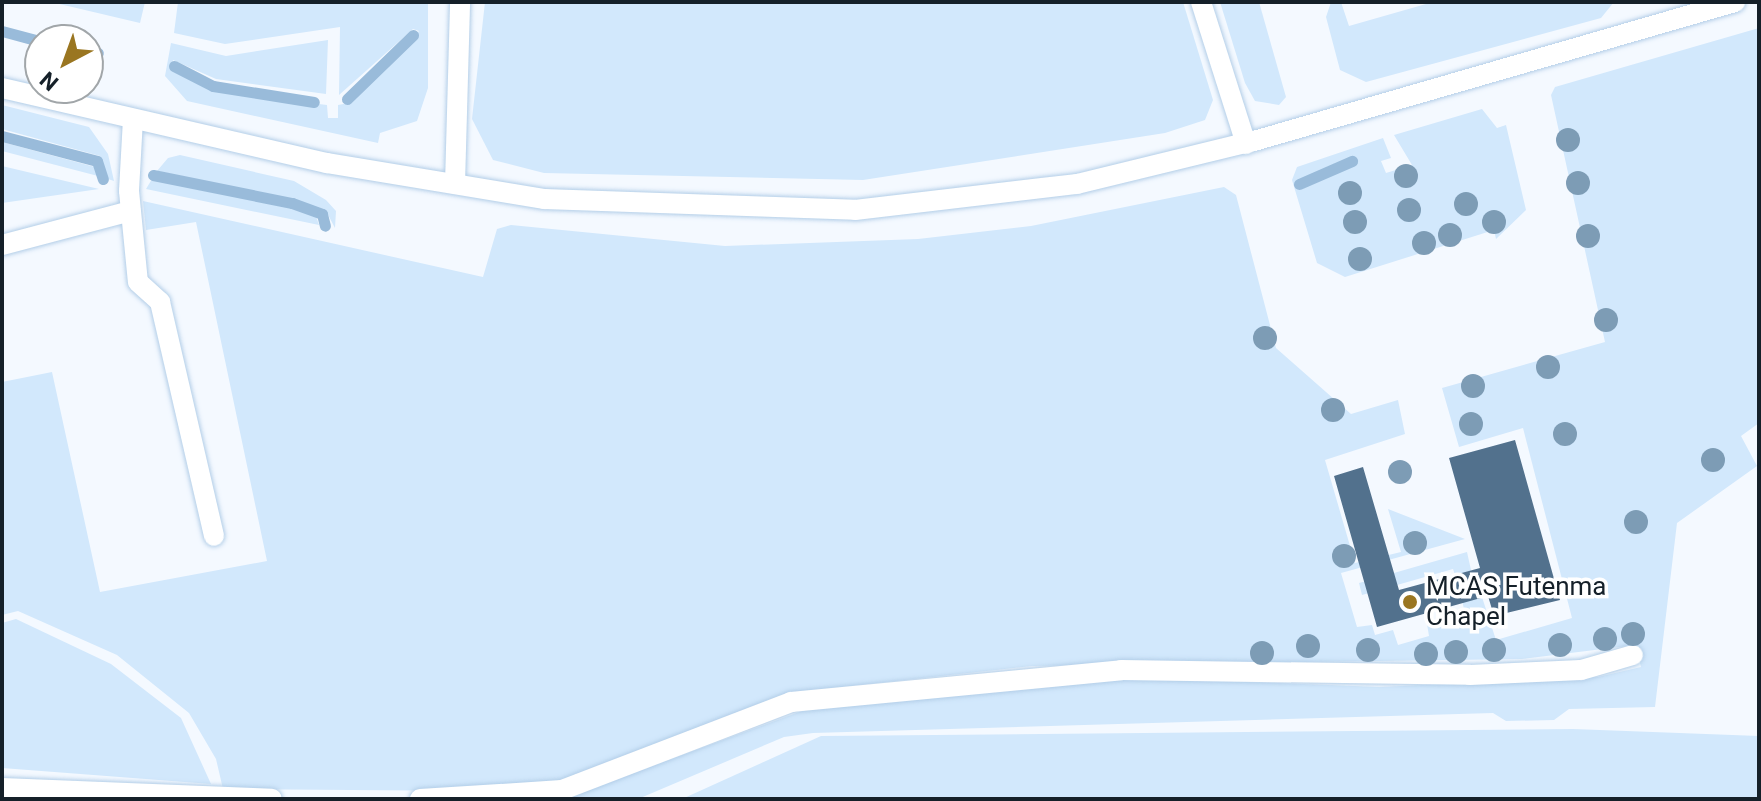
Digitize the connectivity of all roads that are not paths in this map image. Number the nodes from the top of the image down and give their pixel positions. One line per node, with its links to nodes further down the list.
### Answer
1 (460, 2): 7 (lane)
2 (1201, 2): 6 (lane)
3 (1735, 2): 6 (lane)
4 (2, 88): 5 (lane)
5 (133, 119): 7 (lane); 8 (lane)
6 (1246, 144): 7 (lane)
7 (455, 184)
8 (131, 211): 9 (lane); 10 (lane)
9 (2, 245)
10 (214, 536)
11 (1633, 655): 14 (lane)
12 (2, 788): 13 (lane)
13 (272, 799)
14 (420, 799)

